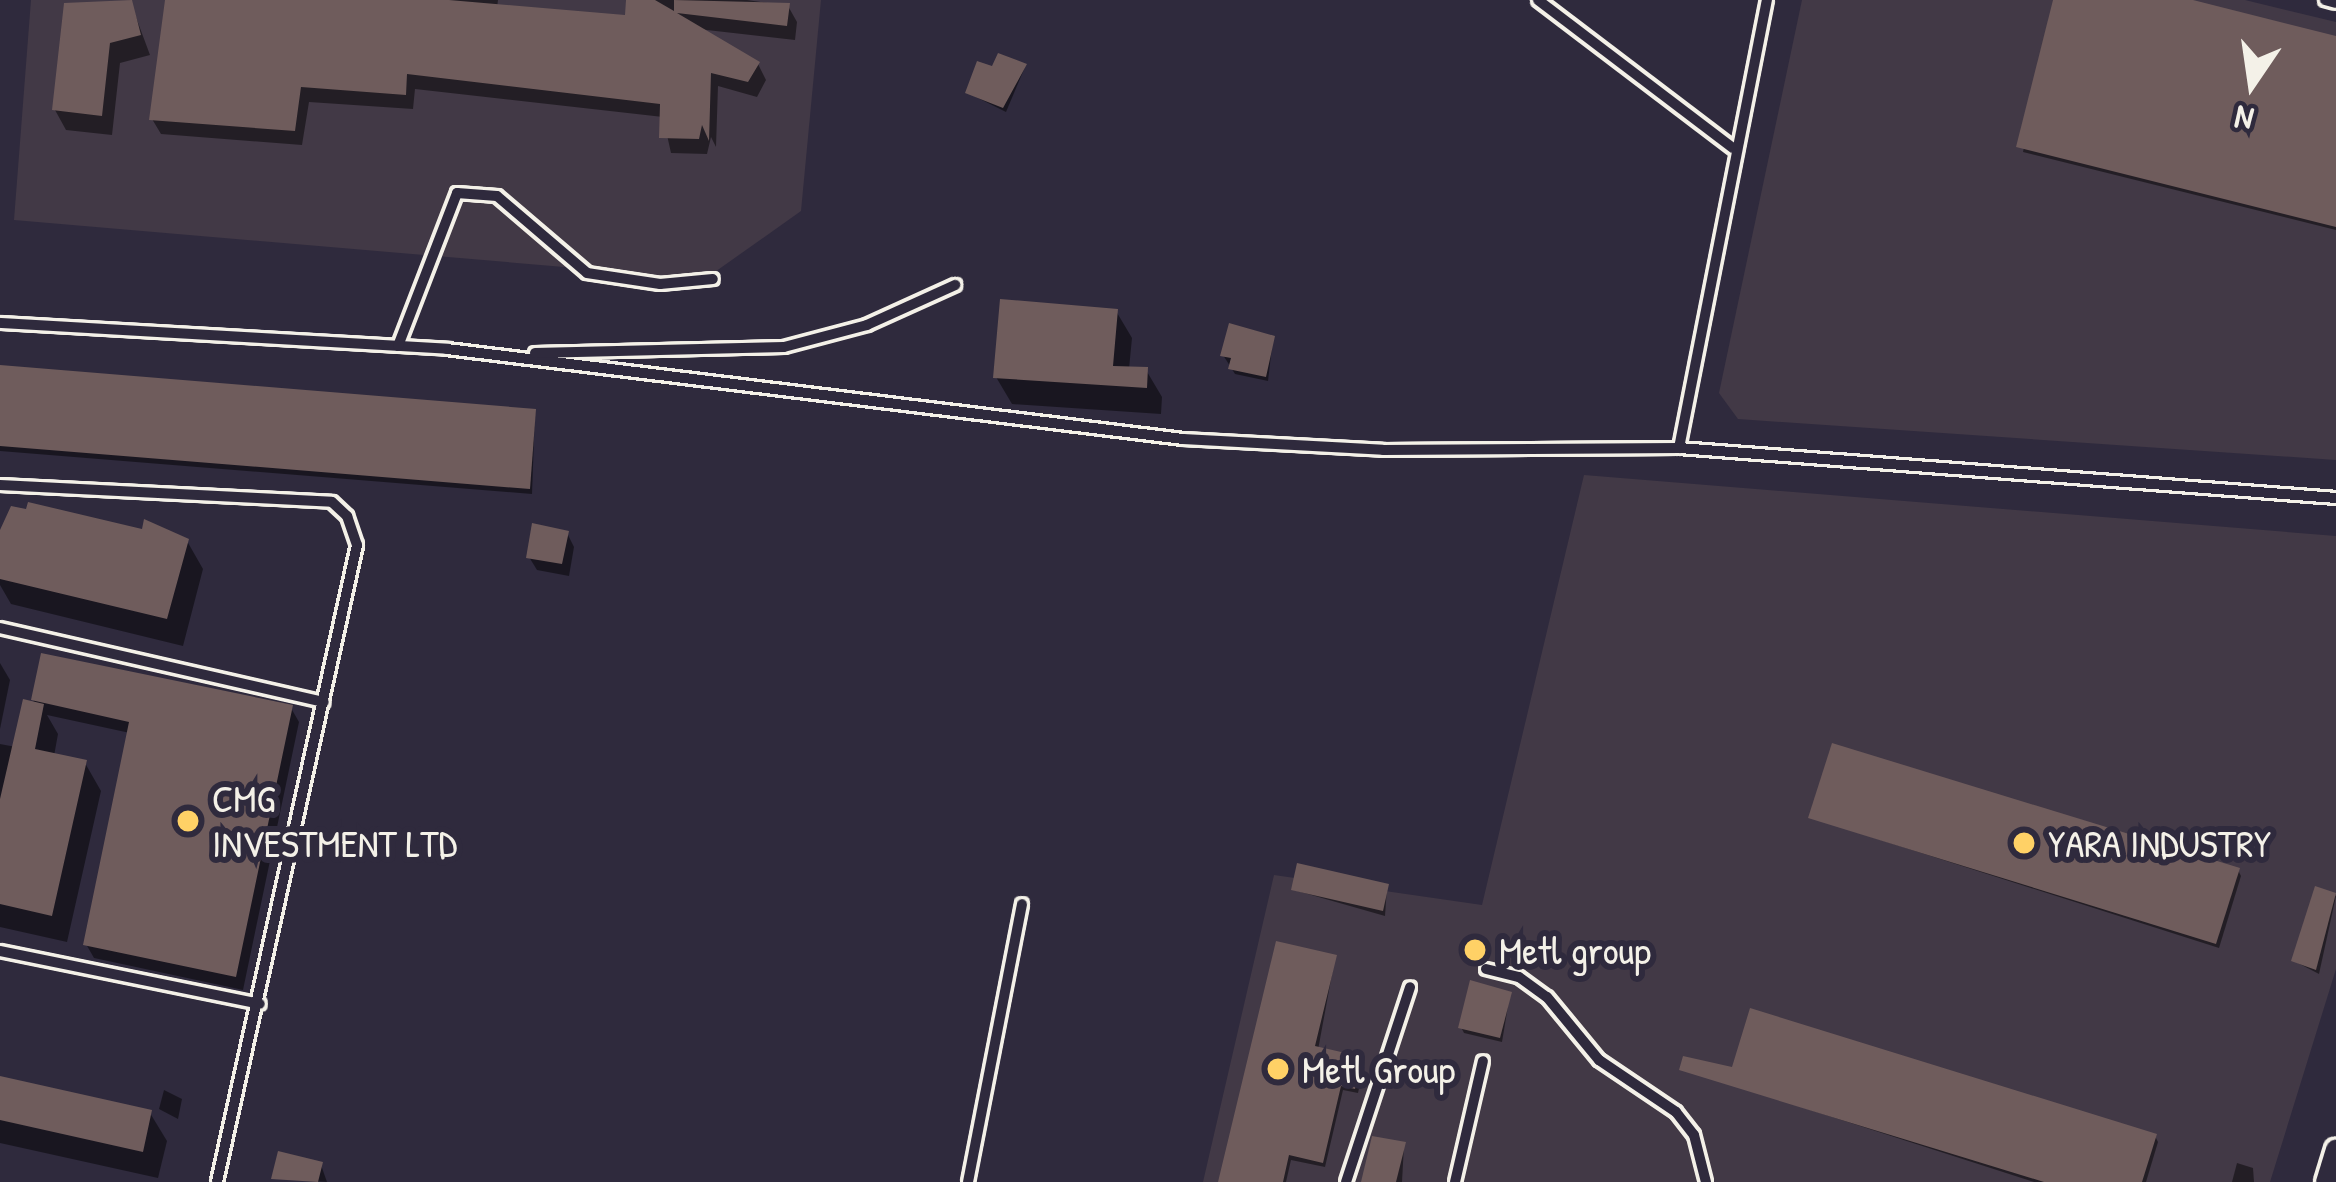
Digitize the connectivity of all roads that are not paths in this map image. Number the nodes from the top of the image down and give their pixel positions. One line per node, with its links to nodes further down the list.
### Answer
1 (1538, 0): 5 (lane)
2 (1767, 0): 5 (lane)
3 (2325, 0): 4 (lane)
4 (2336, 3)
5 (1733, 148): 11 (lane)
6 (713, 279): 9 (lane)
7 (956, 285): 10 (lane)
8 (0, 323): 9 (lane)
9 (398, 346): 10 (lane)
10 (514, 356): 11 (lane)
11 (1679, 448): 13 (lane)
12 (0, 485): 15 (lane)
13 (2336, 498)
14 (0, 628): 15 (lane)
15 (324, 702): 20 (lane)
16 (1022, 904): 24 (lane)
17 (0, 951): 20 (lane)
18 (1486, 969): 27 (lane)
19 (1410, 987): 25 (lane)
20 (260, 1004): 23 (lane)
21 (1483, 1061): 26 (lane)
22 (2336, 1150): 28 (street)
23 (217, 1182)
24 (968, 1182)
25 (1346, 1182)
26 (1455, 1182)
27 (1706, 1182)
28 (2326, 1182)

